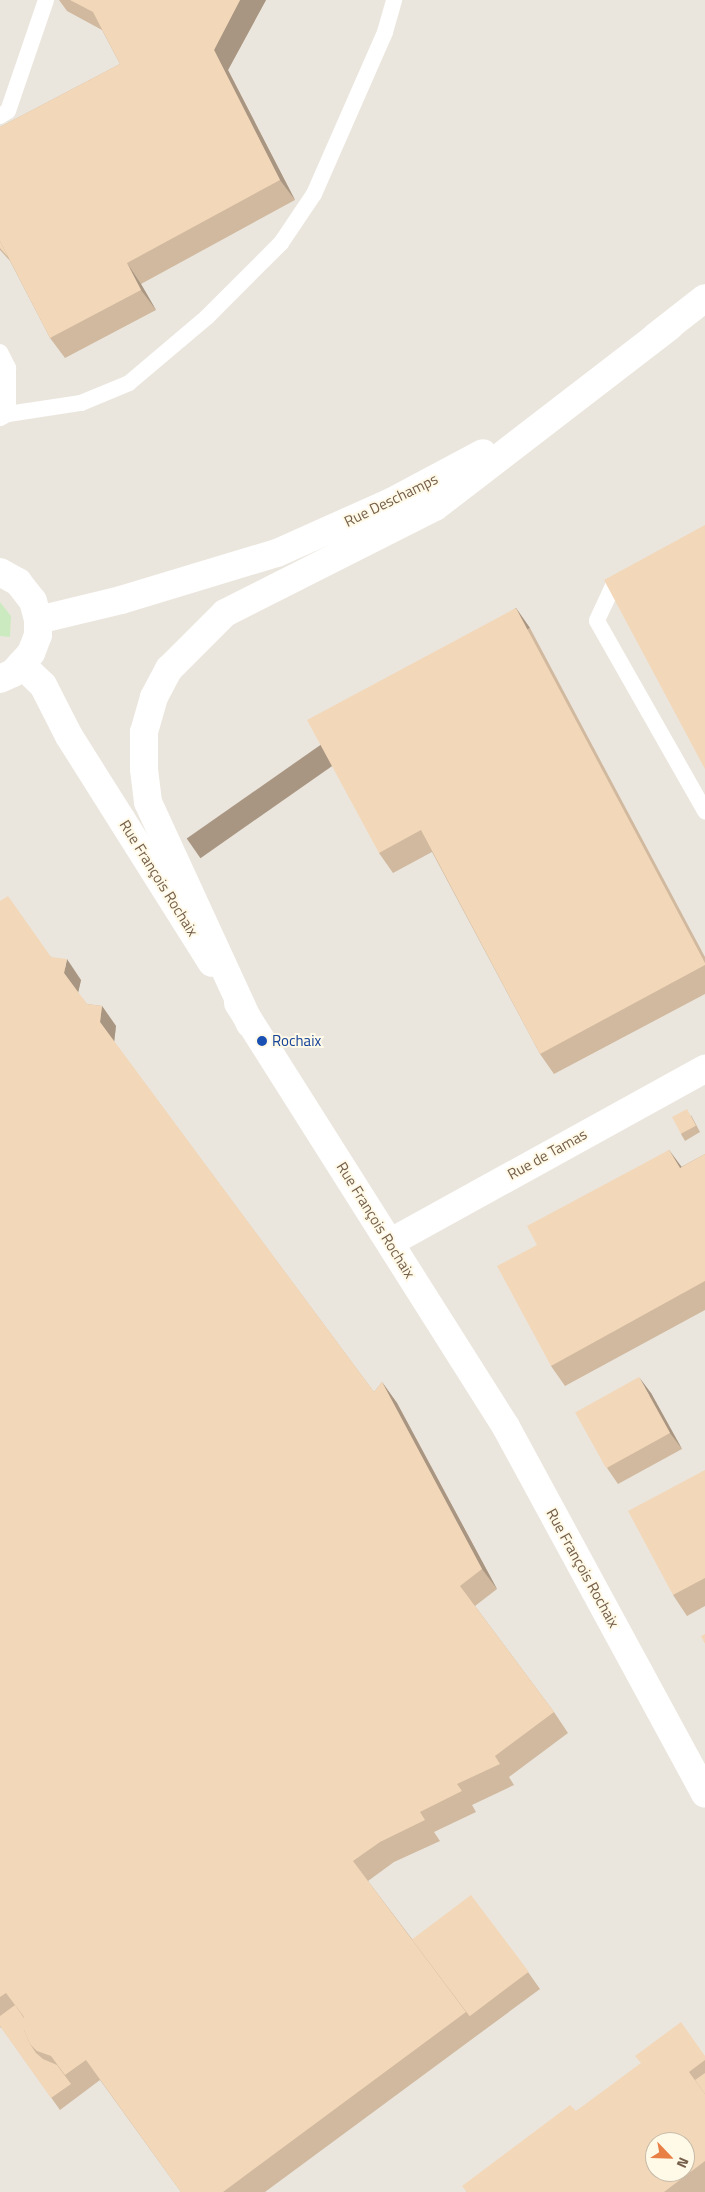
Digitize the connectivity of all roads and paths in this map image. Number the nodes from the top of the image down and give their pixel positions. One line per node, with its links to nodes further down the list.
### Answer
1 (46, 0): 3 (lane)
2 (394, 0): 7 (lane)
3 (0, 116)
4 (705, 298): 5 (main road, Rue Deschamps)
5 (670, 326): 10 (main road, Rue Deschamps); 13 (main road)
6 (0, 352): 7 (lane)
7 (4, 416)
8 (636, 571): 12 (lane)
9 (0, 572): 10 (main road)
10 (38, 620): 11 (main road)
11 (11, 671): 13 (main road, Rue François Rochaix)
12 (705, 811)
13 (250, 1024): 15 (main road, Rue François Rochaix)
14 (705, 1069): 15 (main road, Rue de Tamas)
15 (391, 1242): 16 (main road, Rue François Rochaix)
16 (705, 1793)

